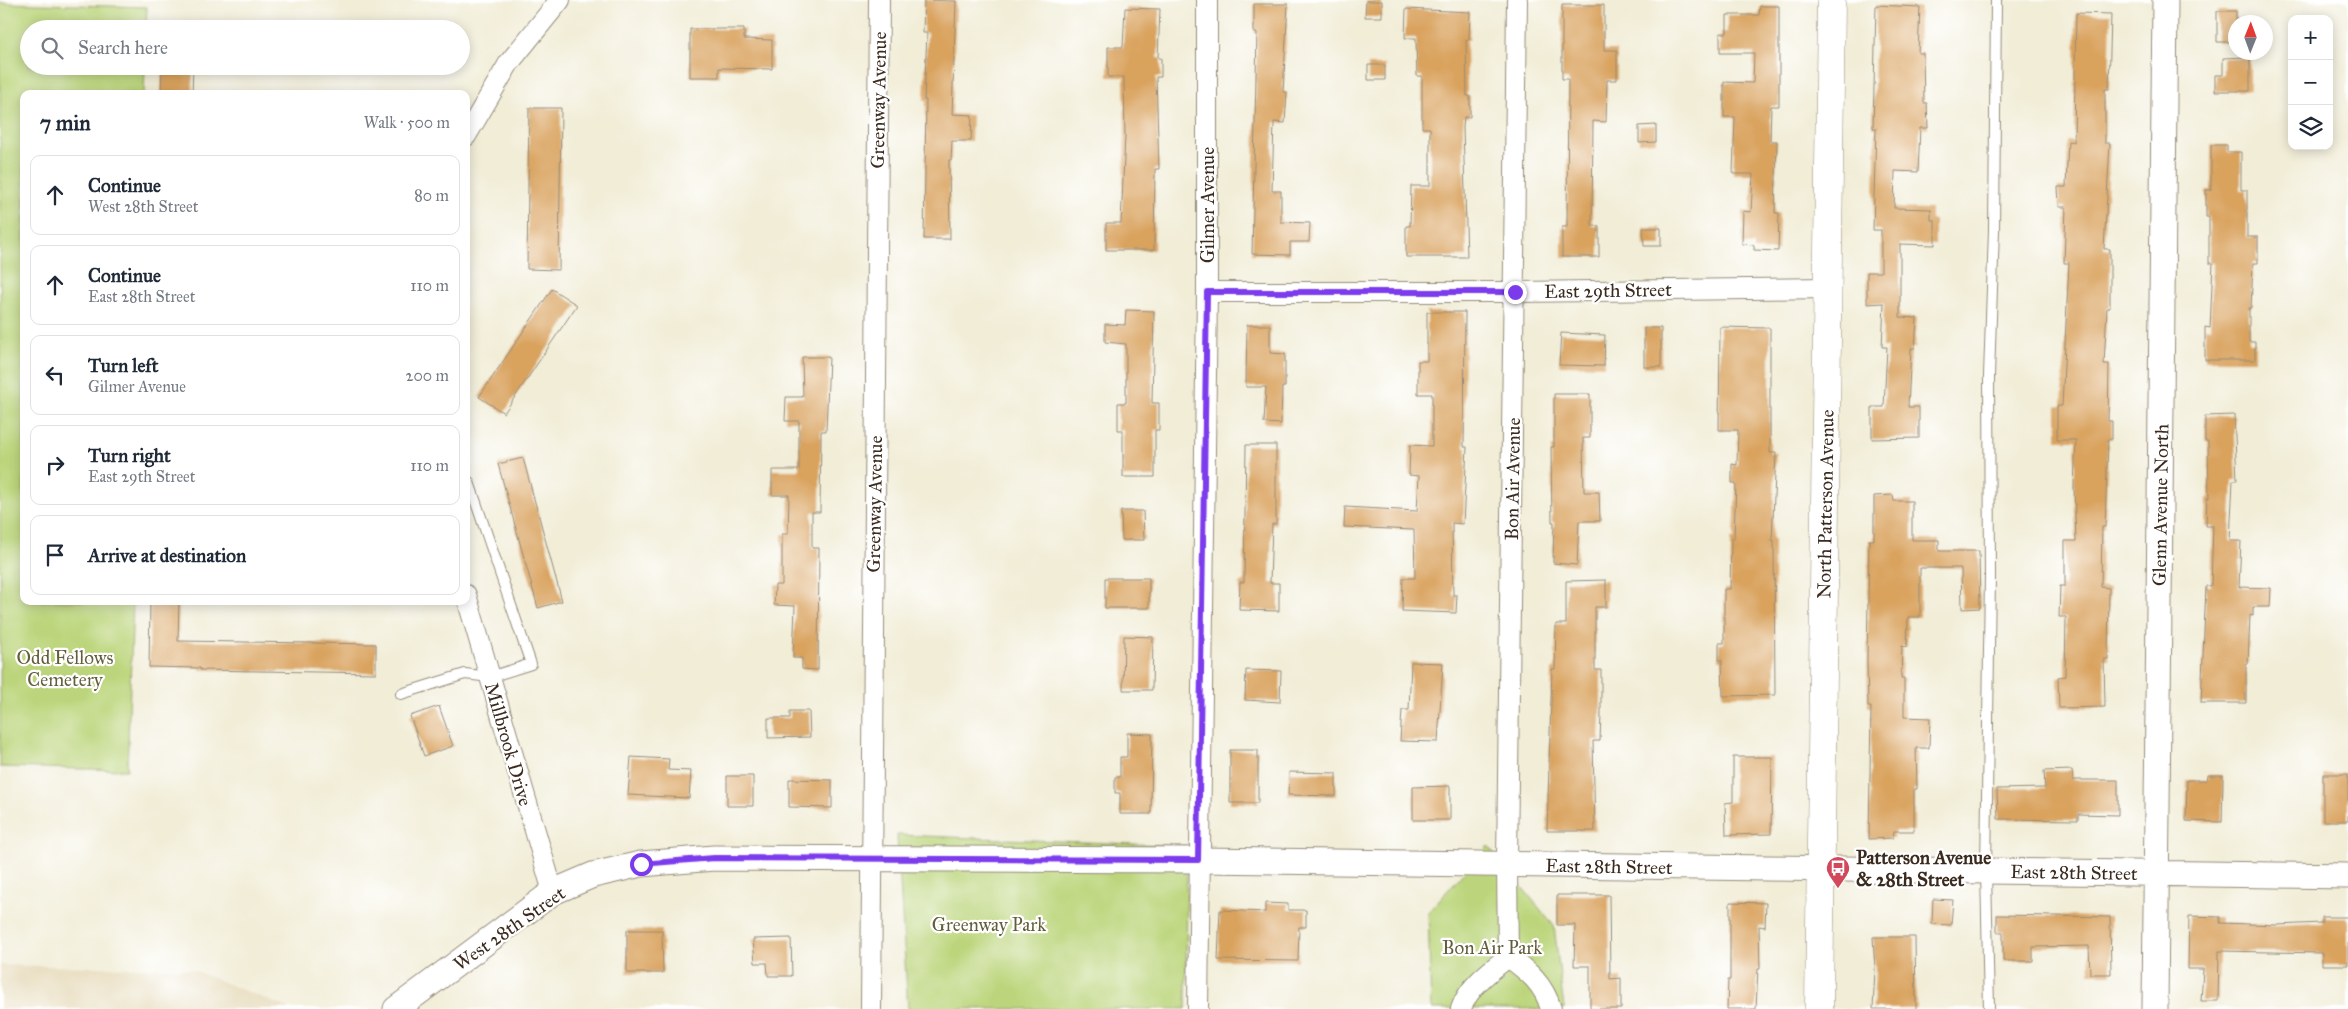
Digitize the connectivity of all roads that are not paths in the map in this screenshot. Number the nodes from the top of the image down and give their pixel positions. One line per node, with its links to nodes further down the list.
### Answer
1 (560, 0): 8 (street)
2 (879, 0): 16 (street, Greenway Avenue)
3 (1207, 0): 10 (street, Gilmer Avenue)
4 (1517, 0): 11 (street, Bon Air Avenue)
5 (1831, 0): 9 (main road, North Patterson Avenue)
6 (1996, 0): 20 (lane)
7 (2165, 0): 21 (street, Glenn Avenue North)
8 (470, 129)
9 (1828, 288): 11 (street, East 29th Street); 19 (main road, North Patterson Avenue)
10 (1207, 292): 11 (street, East 29th Street); 17 (street, Gilmer Avenue)
11 (1515, 292): 18 (street, Bon Air Avenue)
12 (470, 488): 14 (lane)
13 (469, 605): 14 (street, Millbrook Drive)
14 (490, 677): 15 (lane); 23 (street, Millbrook Drive)
15 (401, 694)
16 (871, 857): 17 (street, East 28th Street); 23 (street, West 28th Street); 26 (street, Greenway Avenue)
17 (1198, 860): 18 (street, East 28th Street); 27 (street, Gilmer Avenue)
18 (1507, 864): 19 (street, East 28th Street); 24 (street, Bon Air Avenue)
19 (1820, 869): 20 (street, East 28th Street); 30 (main road, North Patterson Avenue)
20 (1986, 870): 21 (street, East 28th Street); 31 (lane)
21 (2157, 873): 22 (street, East 28th Street); 32 (street, Glenn Avenue North)
22 (2348, 876)
23 (553, 892): 25 (street, West 28th Street)
24 (1508, 957): 28 (street); 29 (street)
25 (396, 1009)
26 (871, 1009)
27 (1198, 1009)
28 (1461, 1009)
29 (1551, 1009)
30 (1819, 1009)
31 (1989, 1009)
32 (2155, 1009)

